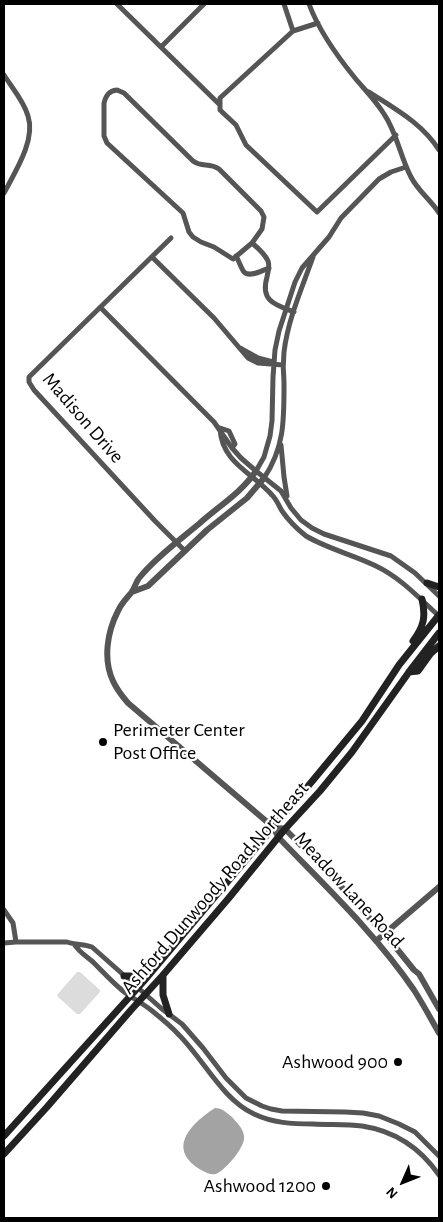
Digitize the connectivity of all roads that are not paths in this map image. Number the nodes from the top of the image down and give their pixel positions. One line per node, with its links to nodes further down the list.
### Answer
1 (117, 4): 7 (street)
2 (204, 4): 7 (street)
3 (284, 4): 6 (street)
4 (309, 4): 5 (street)
5 (318, 23): 6 (street); 9 (street)
6 (293, 31): 10 (street)
7 (161, 47): 10 (street)
8 (4, 75): 14 (street)
9 (365, 89): 11 (street); 12 (street)
10 (220, 105): 11 (street)
11 (396, 135): 13 (street)
12 (439, 150)
13 (406, 167): 15 (street); 18 (street)
14 (4, 193)
15 (439, 213)
16 (170, 238): 20 (street, Madison Drive)
17 (252, 243): 19 (street); 19 (street); 21 (street)
18 (314, 255): 23 (street); 24 (street)
19 (236, 256): 21 (street)
20 (152, 257): 22 (street, Madison Drive); 25 (street)
21 (269, 268): 23 (street)
22 (101, 308): 27 (street); 33 (street, Madison Drive)
23 (286, 309): 24 (street); 25 (street)
24 (294, 312): 26 (street)
25 (274, 363): 26 (street); 29 (street)
26 (283, 365): 28 (street)
27 (220, 428): 29 (street); 29 (street)
28 (280, 441): 30 (street); 32 (street)
29 (254, 474): 30 (street); 31 (street); 33 (street)
30 (264, 478): 31 (street); 32 (street)
31 (260, 484): 34 (street); 39 (street)
32 (288, 502): 35 (street)
33 (176, 543): 34 (street, Madison Drive); 37 (street)
34 (185, 551): 37 (street)
35 (427, 583): 36 (main road); 38 (street)
36 (439, 587)
37 (132, 592): 45 (street)
38 (439, 596)
39 (422, 599): 40 (street); 44 (main road)
40 (439, 615): 44 (main road, Ashford Dunwoody Road Northeast)
41 (439, 633): 43 (main road, Ashford Dunwoody Road Northeast)
42 (439, 646): 43 (main road)
43 (409, 672): 46 (main road, Ashford Dunwoody Road Northeast)
44 (375, 702): 45 (main road, Ashford Dunwoody Road Northeast)
45 (273, 828): 46 (street, Meadow Lane Road); 47 (street, Meadow Lane Road); 55 (main road, Ashford Dunwoody Road Northeast)
46 (285, 829): 47 (main road, Ashford Dunwoody Road Northeast); 50 (street, Meadow Lane Road)
47 (278, 838): 52 (street, Meadow Lane Road); 56 (main road, Ashford Dunwoody Road Northeast)
48 (439, 887): 50 (street)
49 (4, 910): 51 (street)
50 (385, 934): 52 (street); 62 (street, Meadow Lane Road)
51 (16, 942): 53 (street); 54 (street)
52 (376, 942): 64 (street, Meadow Lane Road)
53 (4, 943)
54 (74, 944): 57 (street); 60 (street)
55 (151, 972): 57 (main road); 58 (main road, Ashford Dunwoody Road Northeast)
56 (163, 975): 59 (main road, Ashford Dunwoody Road Northeast); 63 (main road)
57 (124, 976): 58 (street)
58 (137, 988): 59 (street); 60 (main road, Ashford Dunwoody Road Northeast)
59 (145, 995): 61 (main road, Ashford Dunwoody Road Northeast); 63 (street)
60 (130, 996): 61 (street); 65 (main road, Ashford Dunwoody Road Northeast)
61 (139, 1002): 66 (main road, Ashford Dunwoody Road Northeast); 68 (street)
62 (439, 1009)
63 (169, 1014): 67 (street)
64 (439, 1033)
65 (4, 1136)
66 (4, 1154)
67 (439, 1156)
68 (439, 1176)

